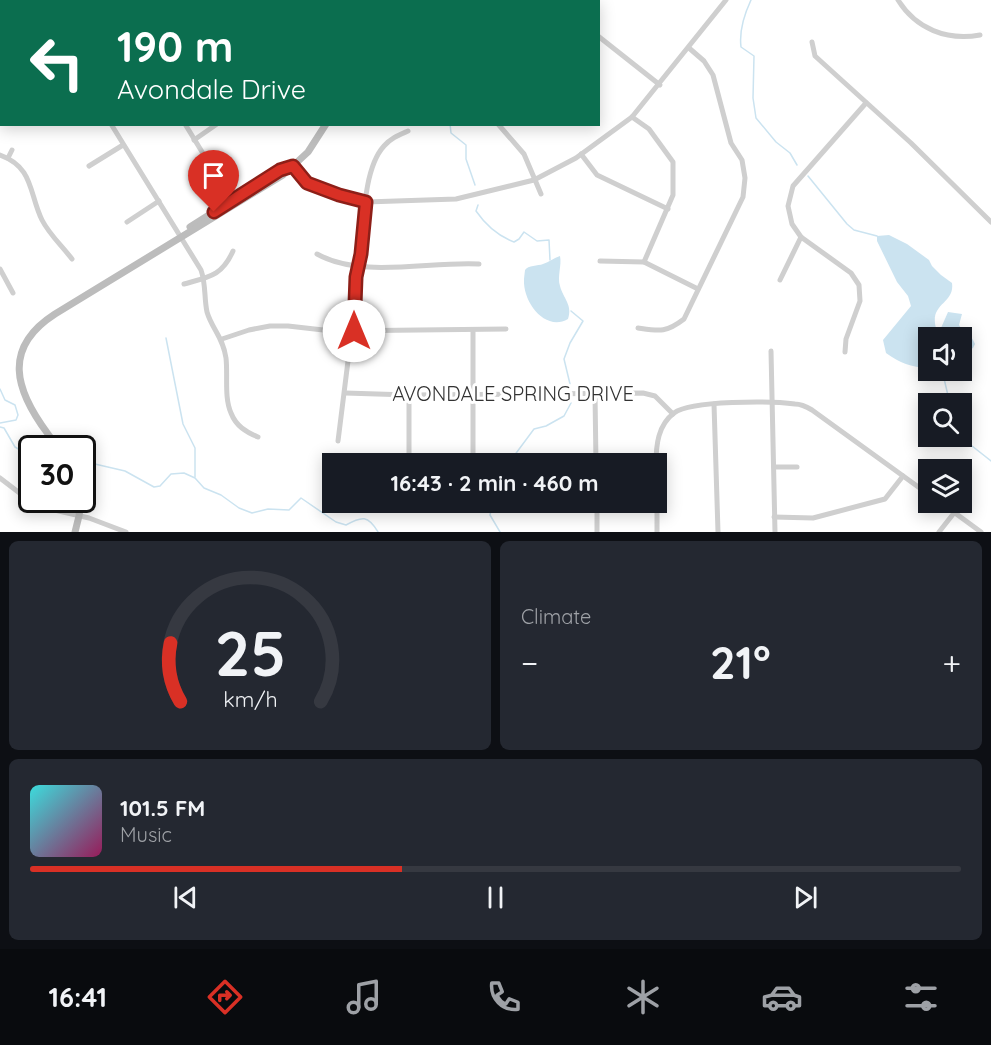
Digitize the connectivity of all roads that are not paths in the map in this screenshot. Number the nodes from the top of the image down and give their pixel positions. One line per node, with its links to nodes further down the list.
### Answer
1 (726, 0): 6 (street)
2 (898, 0): 3 (street)
3 (980, 35)
4 (600, 38): 7 (street)
5 (812, 42): 8 (street)
6 (689, 48): 7 (street); 25 (street)
7 (660, 85): 9 (street)
8 (866, 103): 33 (street); 35 (street)
9 (632, 117): 19 (street); 31 (street)
10 (112, 126): 17 (street)
11 (185, 126): 16 (street)
12 (214, 126): 16 (street)
13 (325, 126): 24 (street)
14 (500, 126): 27 (street)
15 (408, 131): 30 (street)
16 (194, 140): 22 (street)
17 (123, 145): 23 (street); 29 (street)
18 (12, 150): 21 (street)
19 (581, 154): 27 (street); 31 (street)
20 (0, 155): 21 (street)
21 (8, 158): 38 (street)
22 (207, 160)
23 (89, 166)
24 (293, 166): 30 (street); 34 (street)
25 (745, 177): 26 (street); 47 (street)
26 (753, 177)
27 (534, 180): 28 (street); 30 (street)
28 (541, 194)
29 (159, 201): 32 (street); 34 (street)
30 (366, 202): 42 (street)
31 (668, 209): 40 (street)
32 (127, 222)
33 (991, 222)
34 (180, 236): 44 (street); 63 (street)
35 (801, 237): 45 (street); 55 (street)
36 (233, 251): 44 (street)
37 (316, 254): 42 (street)
38 (72, 259)
39 (600, 261): 40 (street)
40 (644, 262): 47 (street)
41 (479, 264): 42 (street)
42 (357, 265): 52 (street)
43 (0, 269): 48 (street)
44 (204, 279): 46 (street); 53 (street)
45 (780, 280)
46 (184, 285)
47 (698, 289): 49 (street)
48 (13, 293)
49 (638, 328)
50 (506, 329): 51 (street)
51 (473, 330): 52 (street); 57 (street)
52 (354, 331): 53 (street); 56 (street)
53 (222, 339): 64 (street)
54 (771, 351): 61 (street)
55 (845, 352)
56 (345, 393): 59 (street, AVONDALE SPRING DRIVE); 65 (street)
57 (473, 394): 58 (street, AVONDALE SPRING DRIVE); 59 (street, AVONDALE SPRING DRIVE); 67 (street)
58 (595, 394): 62 (street, AVONDALE SPRING DRIVE); 68 (street)
59 (409, 395): 66 (street)
60 (714, 404): 61 (street); 62 (street); 85 (street)
61 (772, 404): 70 (street); 72 (street)
62 (673, 414): 69 (street)
63 (49, 435)
64 (258, 437)
65 (338, 441)
66 (409, 453)
67 (473, 453)
68 (596, 453)
69 (656, 453)
70 (774, 467): 71 (street); 80 (street)
71 (797, 467)
72 (903, 477): 74 (street); 80 (street)
73 (0, 478): 79 (street)
74 (918, 487)
75 (79, 513): 79 (street)
76 (597, 513): 83 (street)
77 (657, 513): 84 (street)
78 (954, 513): 87 (street); 88 (street)
79 (79, 516): 81 (street); 82 (street)
80 (774, 517): 86 (street)
81 (75, 532)
82 (126, 532)
83 (597, 532)
84 (657, 532)
85 (718, 532)
86 (775, 532)
87 (939, 532)
88 (981, 532)

